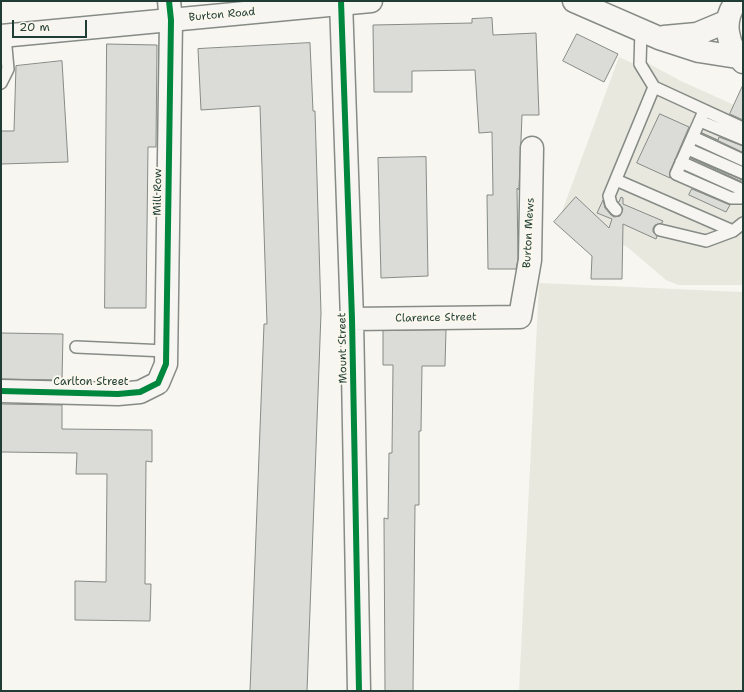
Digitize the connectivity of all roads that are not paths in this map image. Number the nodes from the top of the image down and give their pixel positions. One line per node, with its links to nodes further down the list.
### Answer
1 (371, 1): 3 (street, Burton Road)
2 (574, 1): 6 (street)
3 (342, 2): 5 (street, Burton Road); 28 (street, Mount Street)
4 (729, 9): 6 (street); 8 (street)
5 (170, 10): 7 (street, Burton Road); 30 (street, Mill Row)
6 (650, 34): 8 (street); 10 (lane)
7 (3, 36): 9 (lane)
8 (740, 59)
9 (1, 83)
10 (654, 87): 11 (lane); 20 (lane)
11 (702, 116): 12 (lane); 13 (lane); 14 (lane)
12 (743, 128)
13 (693, 137): 16 (lane); 17 (lane)
14 (743, 139)
15 (532, 148): 27 (street, Burton Mews)
16 (688, 148): 18 (lane); 19 (lane)
17 (743, 160)
18 (681, 162): 21 (lane); 22 (lane)
19 (743, 173)
20 (616, 180): 23 (lane); 26 (lane)
21 (743, 190)
22 (743, 198)
23 (616, 210)
24 (743, 223): 26 (lane)
25 (660, 230): 26 (lane)
26 (733, 231)
27 (520, 317): 28 (street, Clarence Street)
28 (352, 319): 32 (street, Mount Street)
29 (76, 347): 30 (lane)
30 (166, 357): 31 (street, Carlton Street)
31 (1, 391)
32 (359, 691)

